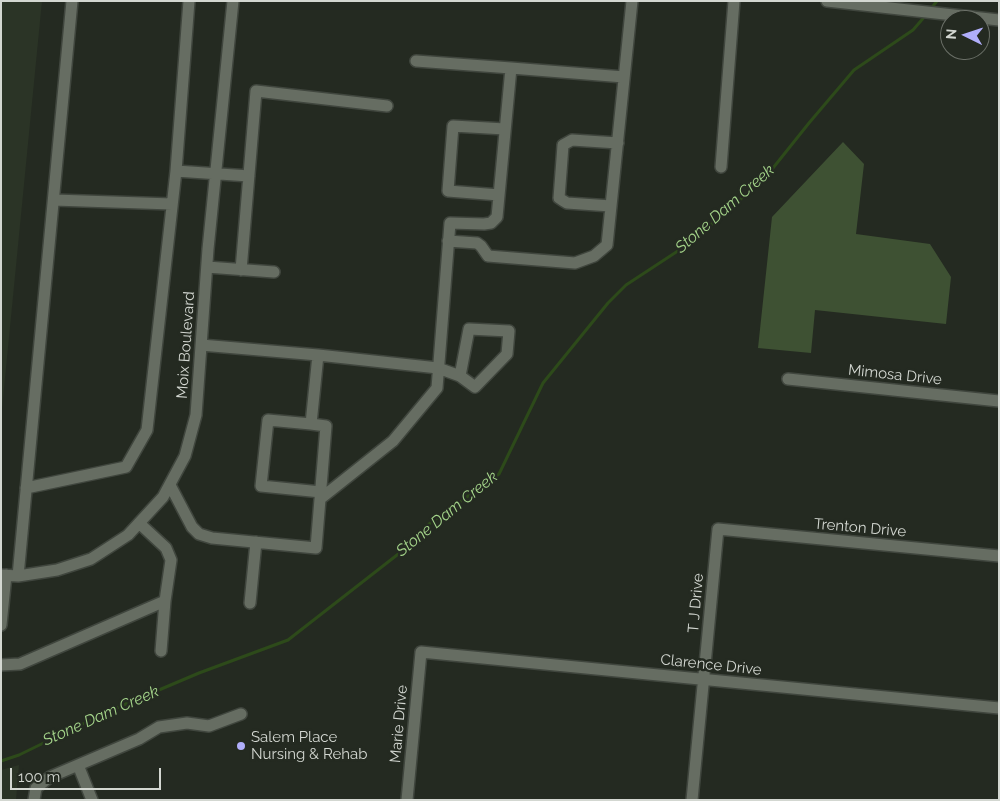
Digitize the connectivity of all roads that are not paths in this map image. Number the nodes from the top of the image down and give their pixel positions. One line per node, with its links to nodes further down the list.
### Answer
1 (72, 1): 19 (street)
2 (189, 1): 15 (street)
3 (233, 1): 16 (street, Moix Boulevard)
4 (632, 1): 10 (street)
5 (734, 1): 14 (street)
6 (827, 1): 7 (street)
7 (999, 20)
8 (416, 61): 9 (street)
9 (511, 68): 10 (street); 12 (street)
10 (624, 77): 13 (street)
11 (387, 106): 17 (street)
12 (506, 129): 18 (street); 18 (street)
13 (618, 143): 21 (street); 21 (street)
14 (721, 167)
15 (176, 171): 16 (street); 20 (street)
16 (216, 174): 17 (street); 23 (street, Moix Boulevard)
17 (249, 176): 24 (street)
18 (499, 195): 22 (street)
19 (54, 200): 20 (street); 34 (street)
20 (172, 204): 34 (street)
21 (611, 206): 22 (street)
22 (448, 241): 28 (street)
23 (207, 267): 24 (street); 26 (street, Moix Boulevard)
24 (241, 270): 25 (street)
25 (274, 272)
26 (201, 346): 27 (street); 33 (street, Moix Boulevard)
27 (318, 356): 28 (street); 32 (street)
28 (438, 368): 29 (street); 35 (street)
29 (460, 376): 29 (street)
30 (788, 379): 31 (street, Mimosa Drive)
31 (999, 401)
32 (311, 424): 35 (street); 35 (street)
33 (170, 486): 36 (street, Moix Boulevard); 38 (street)
34 (26, 488): 41 (street)
35 (320, 495): 38 (street)
36 (139, 523): 41 (street, Moix Boulevard); 42 (street)
37 (718, 529): 39 (street, Trenton Drive); 48 (street, T J Drive)
38 (256, 542): 43 (street)
39 (999, 556)
40 (4, 575): 41 (street, Moix Boulevard); 44 (street)
41 (18, 576)
42 (165, 601): 45 (street); 47 (street)
43 (250, 603)
44 (1, 625)
45 (161, 651)
46 (421, 652): 48 (street, Clarence Drive); 54 (street, Marie Drive)
47 (1, 664)
48 (704, 679): 49 (street, Clarence Drive); 55 (street, T J Drive)
49 (999, 708)
50 (241, 714): 51 (street)
51 (78, 765): 52 (street); 53 (street)
52 (34, 800)
53 (92, 800)
54 (407, 800)
55 (692, 800)

